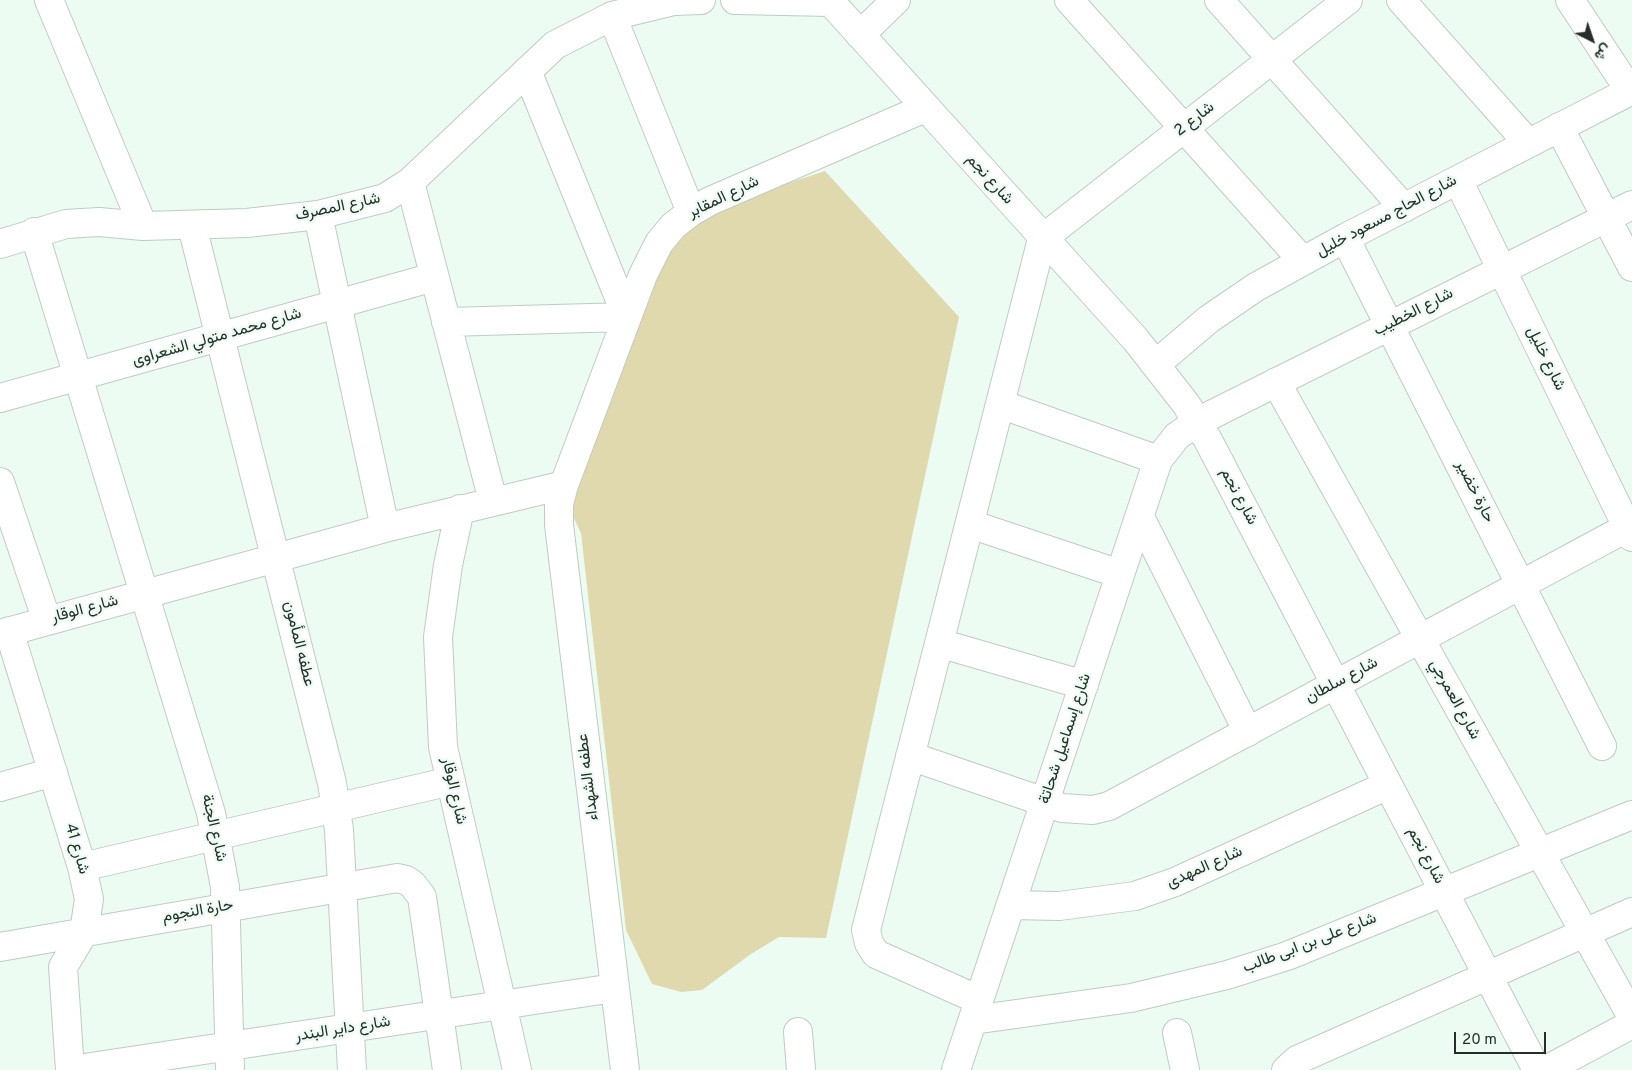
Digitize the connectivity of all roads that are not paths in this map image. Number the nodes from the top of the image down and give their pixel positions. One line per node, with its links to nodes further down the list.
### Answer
1 (49, 0): 27 (street)
2 (701, 0): 11 (street, شارع المصرف)
3 (736, 0): 10 (street)
4 (896, 0): 12 (street)
5 (1069, 0): 18 (street)
6 (1219, 0): 13 (street)
7 (1348, 0): 13 (street, شارع 2)
8 (1401, 0): 19 (street)
9 (1570, 0): 15 (street)
10 (830, 1): 12 (street, شارع نجم)
11 (612, 16): 14 (street, شارع المصرف); 24 (street)
12 (860, 35): 16 (street, شارع نجم)
13 (1272, 59): 18 (street, شارع 2); 23 (street)
14 (527, 72): 21 (street, شارع المصرف); 38 (street)
15 (1631, 90): 17 (street, شارع الحاج مسعود خليل)
16 (925, 108): 24 (street, شارع المقابر); 31 (street, شارع نجم)
17 (1560, 127): 19 (street, شارع الحاج مسعود خليل); 26 (street)
18 (1184, 128): 31 (street, شارع 2); 33 (street)
19 (1528, 143): 20 (street, شارع الحاج مسعود خليل)
20 (1458, 180): 23 (street, شارع الحاج مسعود خليل); 35 (street, شارع خليل)
21 (410, 182): 25 (street, شارع المصرف); 36 (street)
22 (1632, 205): 26 (street, شارع الخطيب)
23 (1404, 208): 30 (street, شارع الحاج مسعود خليل)
24 (691, 212): 38 (street, شارع المقابر)
25 (318, 215): 28 (street, شارع المصرف); 37 (street)
26 (1606, 218): 34 (street); 35 (street, شارع الخطيب)
27 (143, 226): 28 (street, شارع المصرف); 29 (street, شارع المصرف)
28 (192, 226): 41 (street, عطفه المأمون)
29 (34, 232): 32 (street, شارع المصرف); 43 (street, شارع الجنة)
30 (1345, 238): 33 (street, شارع الحاج مسعود خليل); 40 (street, حارة خضير)
31 (1042, 239): 42 (street, شارع نجم); 46 (street)
32 (0, 244)
33 (1303, 261): 42 (street, شارع الحاج مسعود خليل)
34 (1632, 267)
35 (1502, 270): 40 (street, شارع الخطيب); 56 (street, شارع خليل)
36 (434, 277): 37 (street, شارع محمد متولي الشعراوى); 39 (street)
37 (337, 304): 41 (street, شارع محمد متولي الشعراوى); 55 (street)
38 (627, 317): 39 (street); 50 (street, شارع المقابر)
39 (446, 322): 51 (street)
40 (1390, 326): 44 (street, شارع الخطيب); 59 (street, حارة خضير)
41 (220, 336): 43 (street, شارع محمد متولي الشعراوى); 57 (street, عطفه المأمون)
42 (1156, 364): 47 (street, شارع نجم)
43 (78, 376): 45 (street, شارع محمد متولي الشعراوى); 60 (street, شارع الجنة)
44 (1276, 382): 47 (street, شارع الخطيب); 63 (street, شارع العمرجي)
45 (0, 398)
46 (1000, 404): 48 (street); 54 (street)
47 (1197, 422): 48 (street, شارع إسماعيل شحاتة); 66 (street, شارع نجم)
48 (1158, 460): 53 (street, شارع إسماعيل شحاتة)
49 (0, 482): 61 (street)
50 (564, 485): 51 (street, شارع الوقار); 89 (street, عطفه الشهداء)
51 (493, 501): 52 (street, شارع الوقار)
52 (460, 509): 55 (street, شارع الوقار); 71 (street, شارع الوقار)
53 (1140, 517): 58 (street, شارع إسماعيل شحاتة); 67 (street)
54 (970, 524): 58 (street); 64 (street)
55 (385, 528): 57 (street, شارع الوقار)
56 (1630, 530): 59 (street, شارع سلطان)
57 (276, 558): 60 (street, شارع الوقار); 75 (street, عطفه المأمون)
58 (1120, 574): 65 (street, شارع إسماعيل شحاتة)
59 (1521, 585): 63 (street, شارع سلطان); 68 (street, حارة خضير)
60 (145, 594): 61 (street, شارع الوقار); 77 (street, شارع الجنة)
61 (47, 621): 62 (street, شارع الوقار)
62 (5, 632): 70 (street, شارع 41)
63 (1420, 639): 66 (street, شارع سلطان); 78 (street, شارع العمرجي)
64 (939, 643): 65 (street); 69 (street)
65 (1084, 685): 74 (street, شارع إسماعيل شحاتة)
66 (1335, 685): 67 (street, شارع سلطان); 72 (street, شارع نجم)
67 (1248, 732): 74 (street, شارع سلطان)
68 (1602, 746)
69 (910, 756): 74 (street, شارع سلطان); 91 (street)
70 (53, 772): 73 (street); 79 (street, شارع 41)
71 (450, 781): 75 (street); 90 (street, شارع الوقار)
72 (1388, 785): 81 (street, شارع نجم); 82 (street, شارع المهدى)
73 (0, 787)
74 (1045, 802): 82 (street, شارع إسماعيل شحاتة)
75 (336, 808): 77 (street); 80 (street, عطفه المأمون)
76 (1632, 815): 78 (street, شارع على بن ابى طالب)
77 (216, 835): 79 (street); 83 (street, شارع الجنة)
78 (1540, 853): 81 (street, شارع على بن ابى طالب); 86 (street, شارع العمرجي)
79 (82, 867): 85 (street, شارع 41)
80 (343, 887): 83 (street, حارة النجوم); 92 (street, حارة النجوم); 95 (street, عطفه المأمون)
81 (1444, 892): 88 (street, شارع نجم); 91 (street, شارع على بن ابى طالب)
82 (1011, 904): 91 (street, شارع إسماعيل شحاتة)
83 (226, 908): 85 (street, حارة النجوم); 98 (street, شارع الجنة)
84 (1632, 912): 86 (street)
85 (84, 932): 87 (street, حارة النجوم); 100 (street, شارع 41)
86 (1586, 934): 88 (street); 93 (street, شارع العمرجي)
87 (0, 947)
88 (1488, 976): 108 (street); 109 (street, شارع نجم)
89 (614, 988): 90 (street, شارع داير البندر); 104 (street, عطفه الشهداء)
90 (502, 1005): 92 (street, شارع داير البندر); 103 (street, شارع الوقار)
91 (976, 1010): 106 (street, شارع إسماعيل شحاتة)
92 (439, 1015): 95 (street, شارع داير البندر); 102 (street)
93 (1632, 1017)
94 (1632, 1024): 110 (street)
95 (350, 1028): 98 (street, شارع داير البندر); 101 (street, عطفه المأمون)
96 (798, 1032): 105 (street)
97 (1177, 1033): 107 (street)
98 (230, 1058): 99 (street, شارع داير البندر)
99 (160, 1064): 100 (street, شارع داير البندر)
100 (71, 1070)
101 (352, 1070)
102 (447, 1070)
103 (517, 1070)
104 (625, 1070)
105 (801, 1070)
106 (956, 1070)
107 (1185, 1070)
108 (1286, 1070)
109 (1537, 1070)
110 (1546, 1070)

